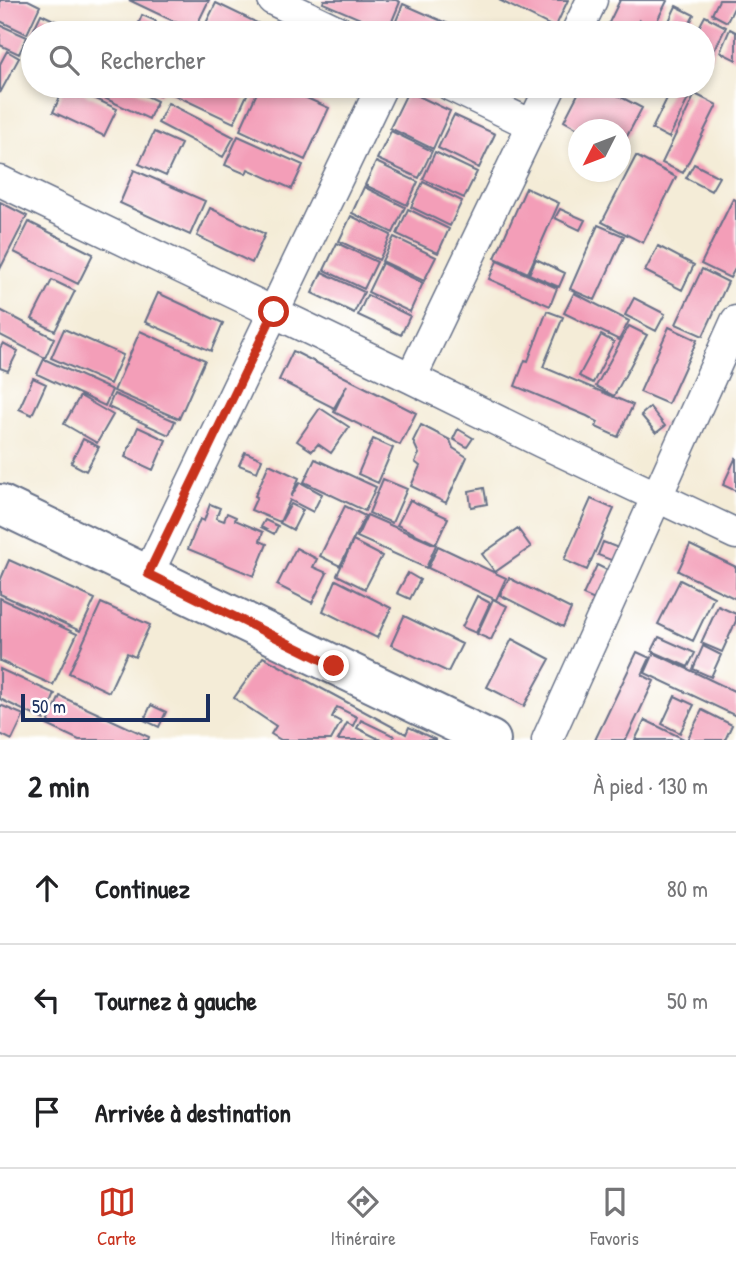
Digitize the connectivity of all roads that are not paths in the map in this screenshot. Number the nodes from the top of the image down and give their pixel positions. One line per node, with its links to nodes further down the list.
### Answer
1 (274, 0): 3 (street)
2 (592, 0): 4 (street)
3 (317, 21)
4 (582, 21)
5 (376, 98): 10 (street)
6 (475, 98): 8 (street)
7 (545, 98): 8 (street)
8 (532, 125): 12 (street)
9 (0, 181): 10 (street)
10 (274, 312): 12 (street); 16 (street)
11 (736, 321): 13 (street)
12 (411, 378): 13 (street)
13 (657, 496): 15 (street); 18 (street)
14 (0, 504): 16 (street)
15 (736, 534)
16 (148, 574): 17 (street)
17 (491, 740)
18 (547, 740)

